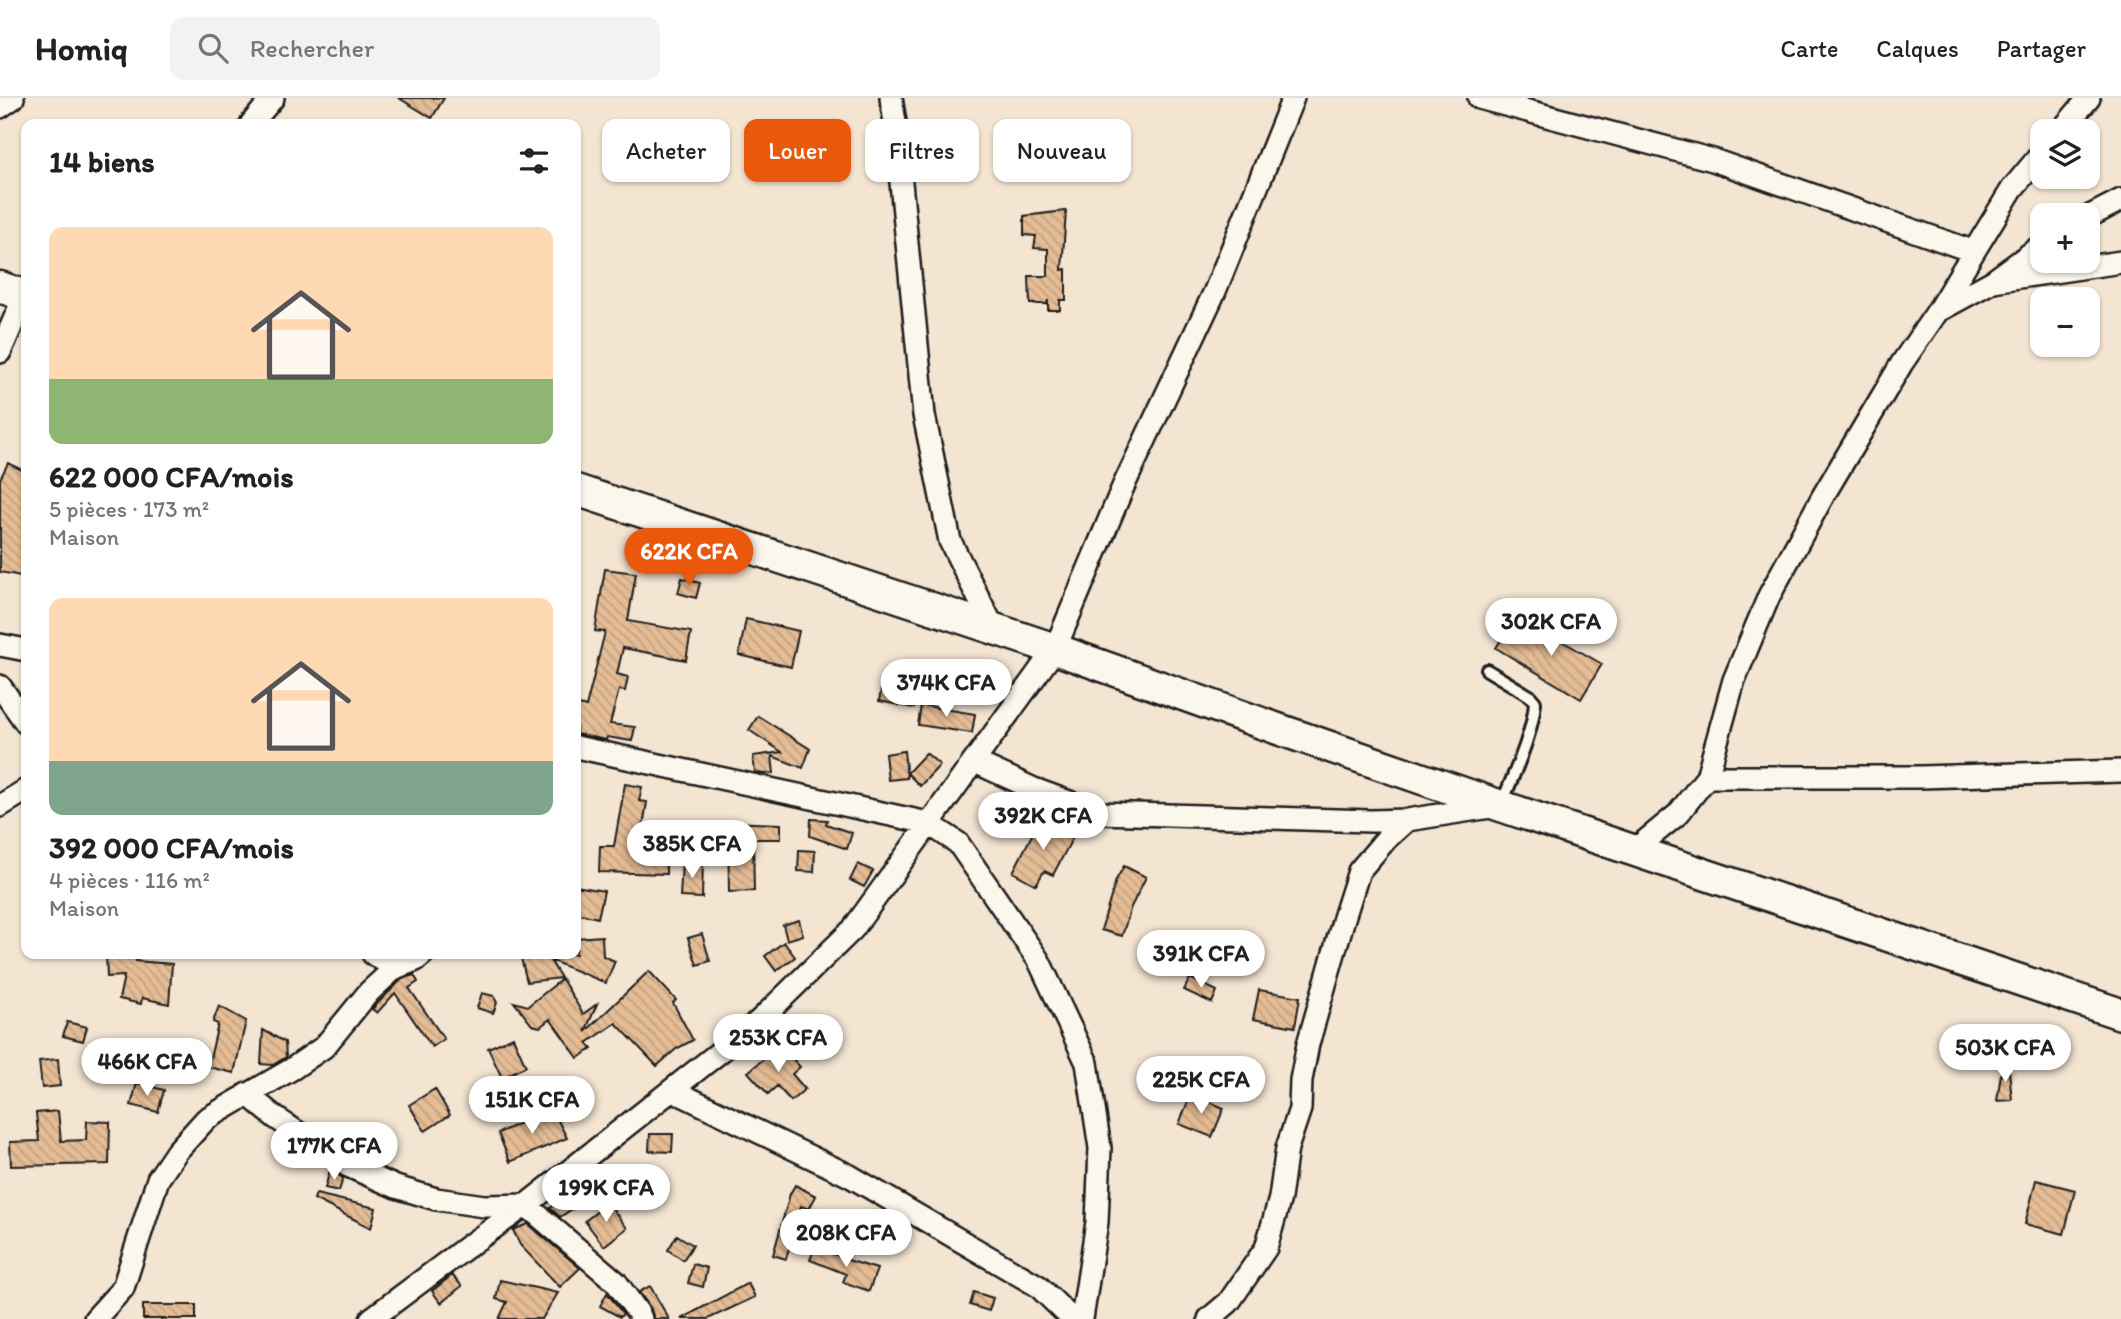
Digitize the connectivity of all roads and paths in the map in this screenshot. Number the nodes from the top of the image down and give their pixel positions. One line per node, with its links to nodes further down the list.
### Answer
1 (13, 98): 7 (street)
2 (272, 98): 8 (street)
3 (891, 98): 21 (street)
4 (1293, 98): 24 (street)
5 (1479, 98): 13 (street)
6 (2089, 98): 9 (street)
7 (0, 107)
8 (255, 119)
9 (2071, 119)
10 (2030, 167): 13 (street)
11 (2121, 200): 12 (street)
12 (2100, 211)
13 (1972, 251): 18 (street)
14 (2030, 254): 16 (street)
15 (2121, 262): 16 (street)
16 (1993, 281): 18 (street)
17 (17, 292): 19 (street)
18 (1937, 312): 31 (street)
19 (0, 352)
20 (581, 492): 21 (main road)
21 (994, 629): 24 (main road)
22 (0, 645): 23 (street)
23 (21, 649)
24 (1055, 649): 29 (street); 34 (main road)
25 (1487, 670): 34 (lane)
26 (0, 686): 27 (street)
27 (21, 716)
28 (581, 748): 36 (street)
29 (975, 762): 35 (street); 36 (street)
30 (2121, 771): 31 (street)
31 (1707, 777): 37 (street)
32 (21, 793): 33 (street)
33 (0, 806)
34 (1501, 806): 35 (street); 37 (main road)
35 (1407, 820): 50 (street)
36 (928, 823): 42 (street); 49 (street)
37 (1633, 851): 41 (main road)
38 (381, 959): 40 (street)
39 (417, 959): 40 (street)
40 (395, 968): 43 (street)
41 (2121, 1014)
42 (672, 1090): 44 (street); 48 (street)
43 (247, 1094): 44 (street); 45 (street)
44 (526, 1205): 46 (street); 47 (street)
45 (95, 1319)
46 (371, 1319)
47 (641, 1319)
48 (1072, 1319)
49 (1082, 1319)
50 (1209, 1319)

